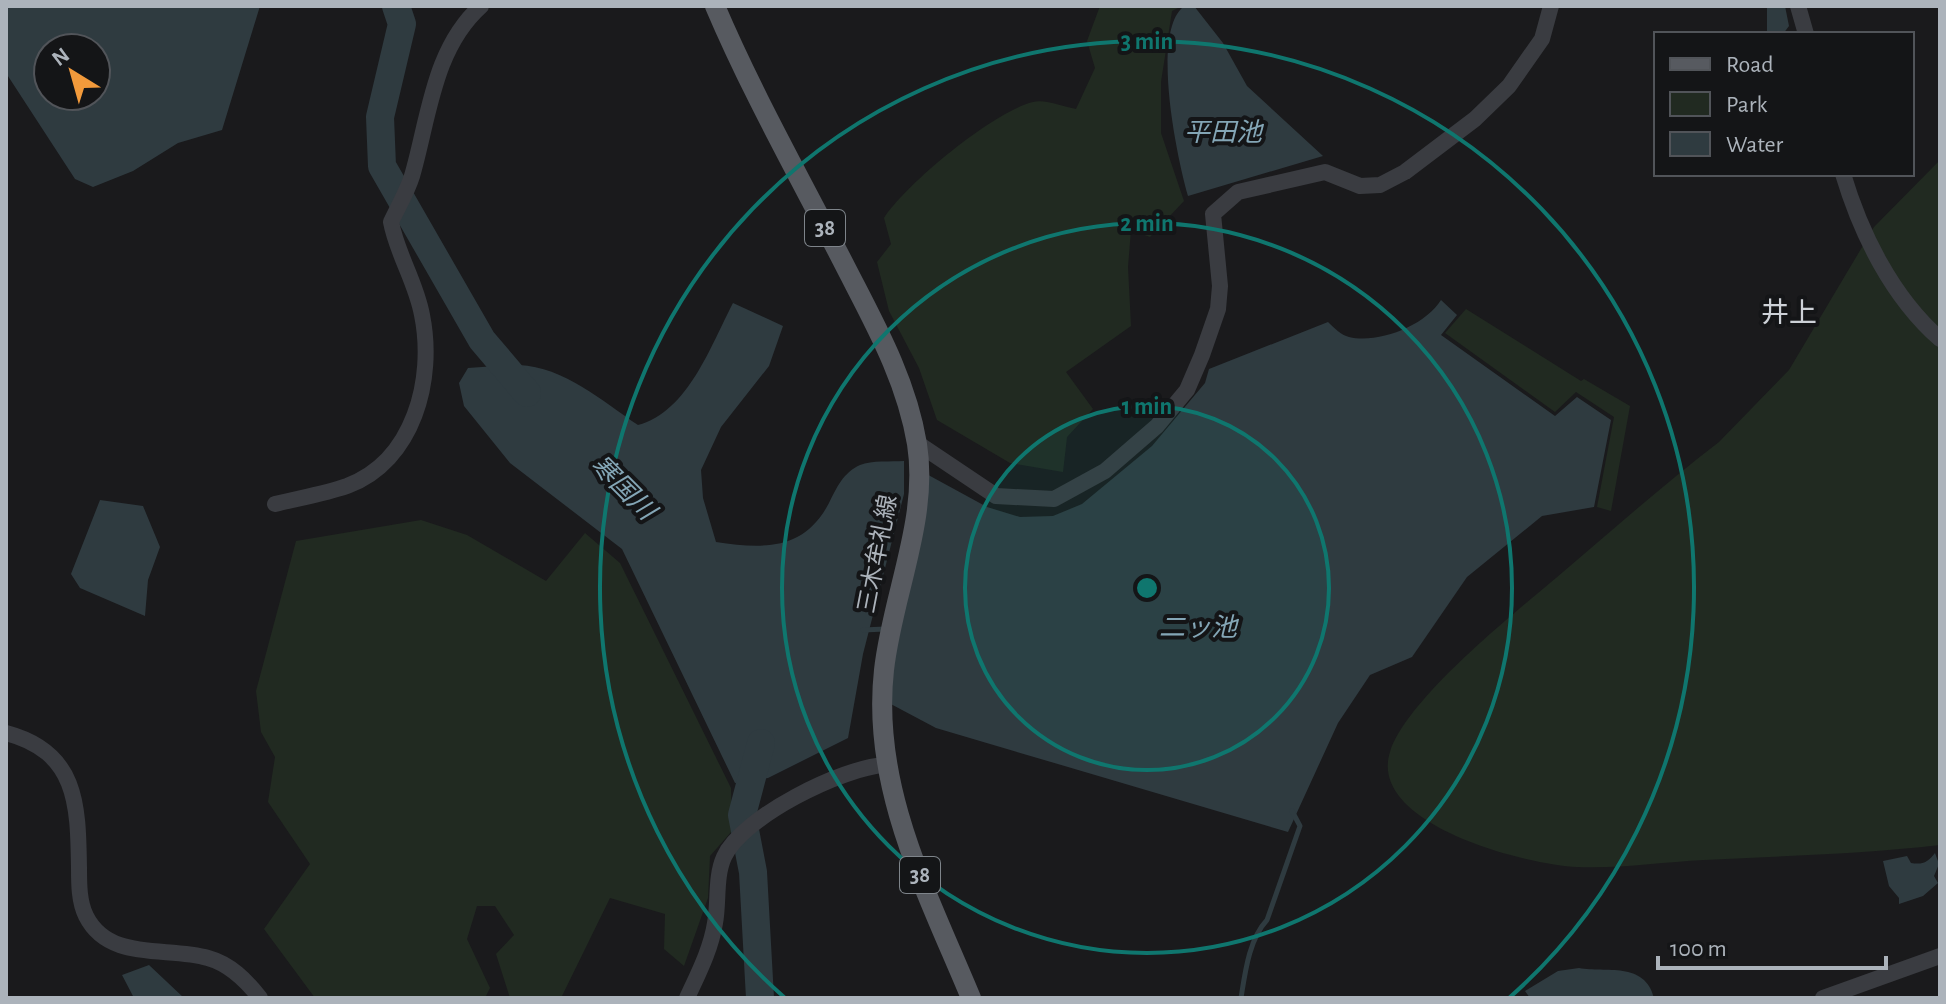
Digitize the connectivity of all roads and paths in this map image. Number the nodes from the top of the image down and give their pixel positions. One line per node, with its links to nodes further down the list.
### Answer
1 (481, 6): 9 (street)
2 (1551, 6): 8 (street)
3 (1798, 6): 5 (street)
4 (720, 10): 8 (main road, 三木牟礼線 / 38)
5 (1805, 32)
6 (1844, 176): 7 (street)
7 (1940, 339)
8 (917, 449): 11 (main road, 三木牟礼線 / 38)
9 (275, 504)
10 (6, 733): 13 (street)
11 (884, 756): 14 (street); 15 (main road, 三木牟礼線 / 38)
12 (1940, 956): 16 (street)
13 (260, 998)
14 (687, 998)
15 (971, 998)
16 (1823, 998)

